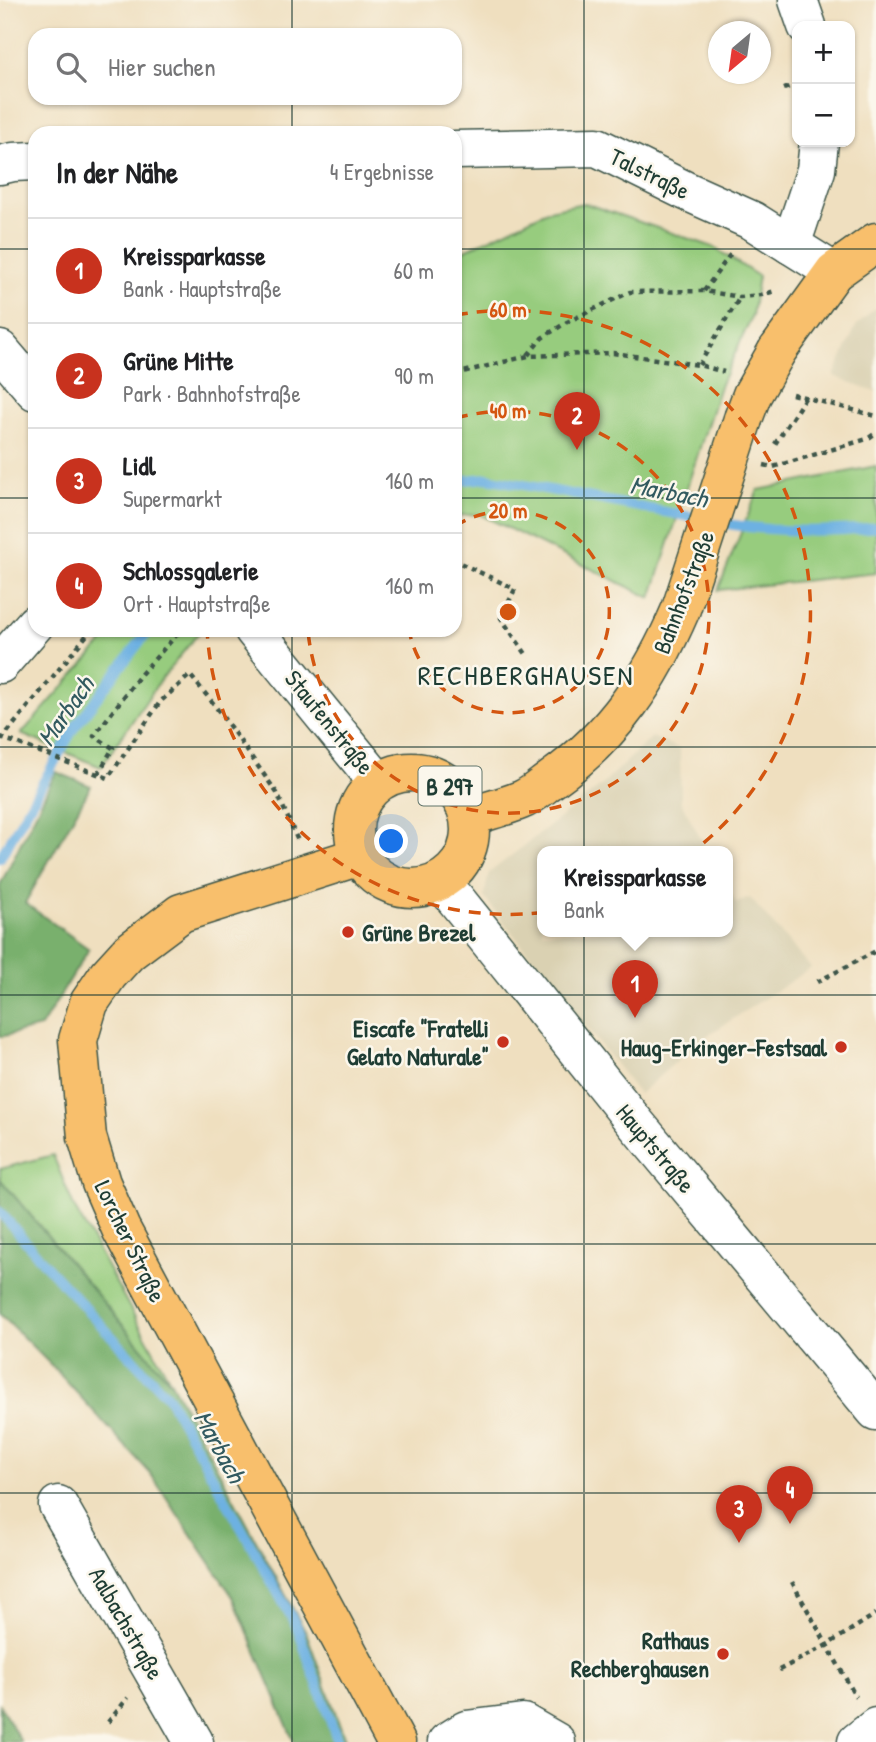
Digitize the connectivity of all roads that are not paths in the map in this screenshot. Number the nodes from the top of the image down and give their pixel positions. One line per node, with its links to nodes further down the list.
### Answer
1 (797, 0): 2 (street)
2 (805, 21)
3 (818, 147): 8 (street)
4 (462, 150): 8 (street, Talstraße)
5 (28, 161): 6 (street)
6 (0, 164)
7 (876, 242): 9 (main road, Bahnhofstraße / B 297)
8 (791, 245): 9 (street, Talstraße)
9 (834, 272): 16 (main road, Bahnhofstraße / B 297, bridge)
10 (0, 350): 11 (street)
11 (28, 383)
12 (28, 632): 14 (street)
13 (260, 637): 15 (street, Staufenstraße)
14 (0, 664)
15 (378, 782): 16 (main road, B 297); 17 (main road)
16 (469, 817): 18 (main road, B 297)
17 (360, 856): 18 (main road); 22 (main road, Lorcher Straße)
18 (441, 881): 19 (street, Hauptstraße)
19 (876, 1411)
20 (58, 1506): 21 (street, Aalbachstraße)
21 (194, 1742)
22 (396, 1742)
23 (447, 1742): 24 (street)
24 (556, 1742)

